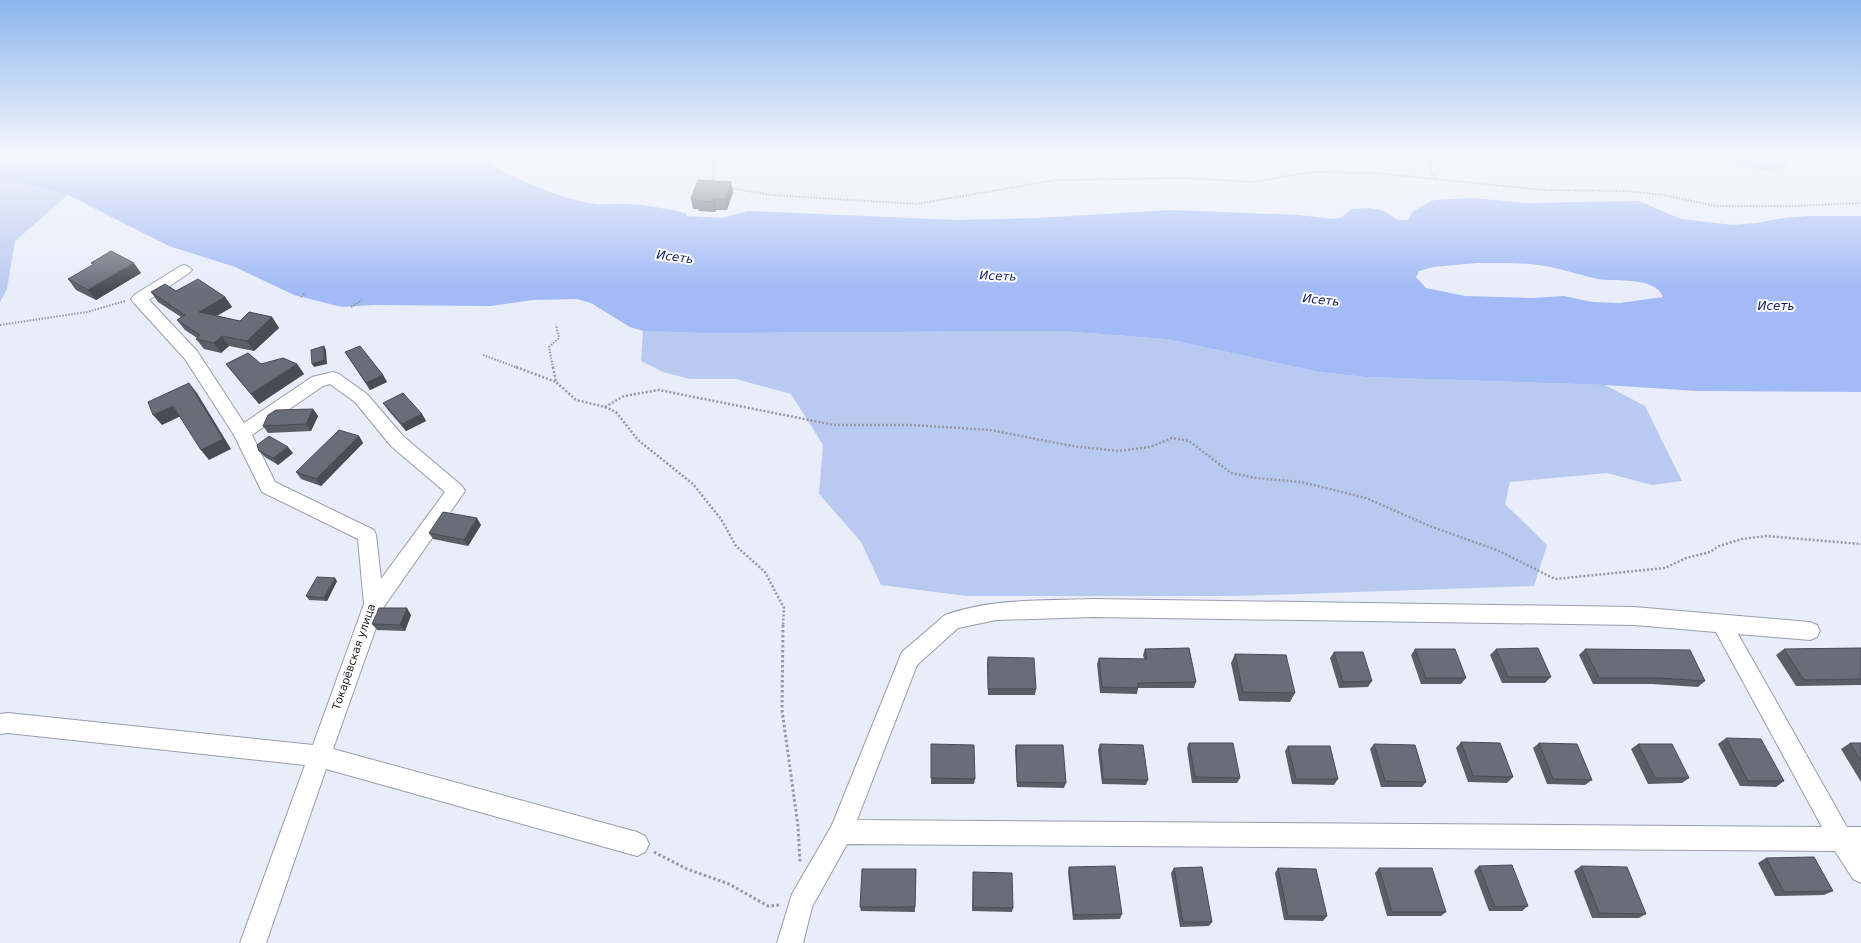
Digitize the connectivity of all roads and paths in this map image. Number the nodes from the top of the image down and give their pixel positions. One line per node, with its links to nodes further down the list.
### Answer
1 (884, 202): 2 (path)
2 (929, 202)
3 (1697, 202): 4 (path)
4 (1861, 203)
5 (184, 270): 8 (street)
6 (305, 293): 7 (path)
7 (302, 297)
8 (139, 300): 11 (path); 16 (street, Токарёвская улица)
9 (362, 300): 10 (path)
10 (350, 307)
11 (0, 325)
12 (556, 325): 14 (path)
13 (483, 355): 14 (path)
14 (556, 382): 15 (path)
15 (605, 407): 17 (path); 26 (path)
16 (242, 434): 18 (street, Токарёвская улица); 18 (street)
17 (1861, 544)
18 (374, 604): 22 (street, Токарёвская улица)
19 (1721, 622): 20 (street); 23 (street); 24 (street)
20 (1810, 631)
21 (0, 724): 22 (street)
22 (319, 756): 25 (street); 29 (street, Токарёвская улица)
23 (841, 832): 24 (street); 28 (street)
24 (1851, 839): 27 (street)
25 (637, 844): 28 (path)
26 (800, 864)
27 (1861, 870)
28 (801, 902): 30 (street)
29 (253, 943)
30 (790, 943)

